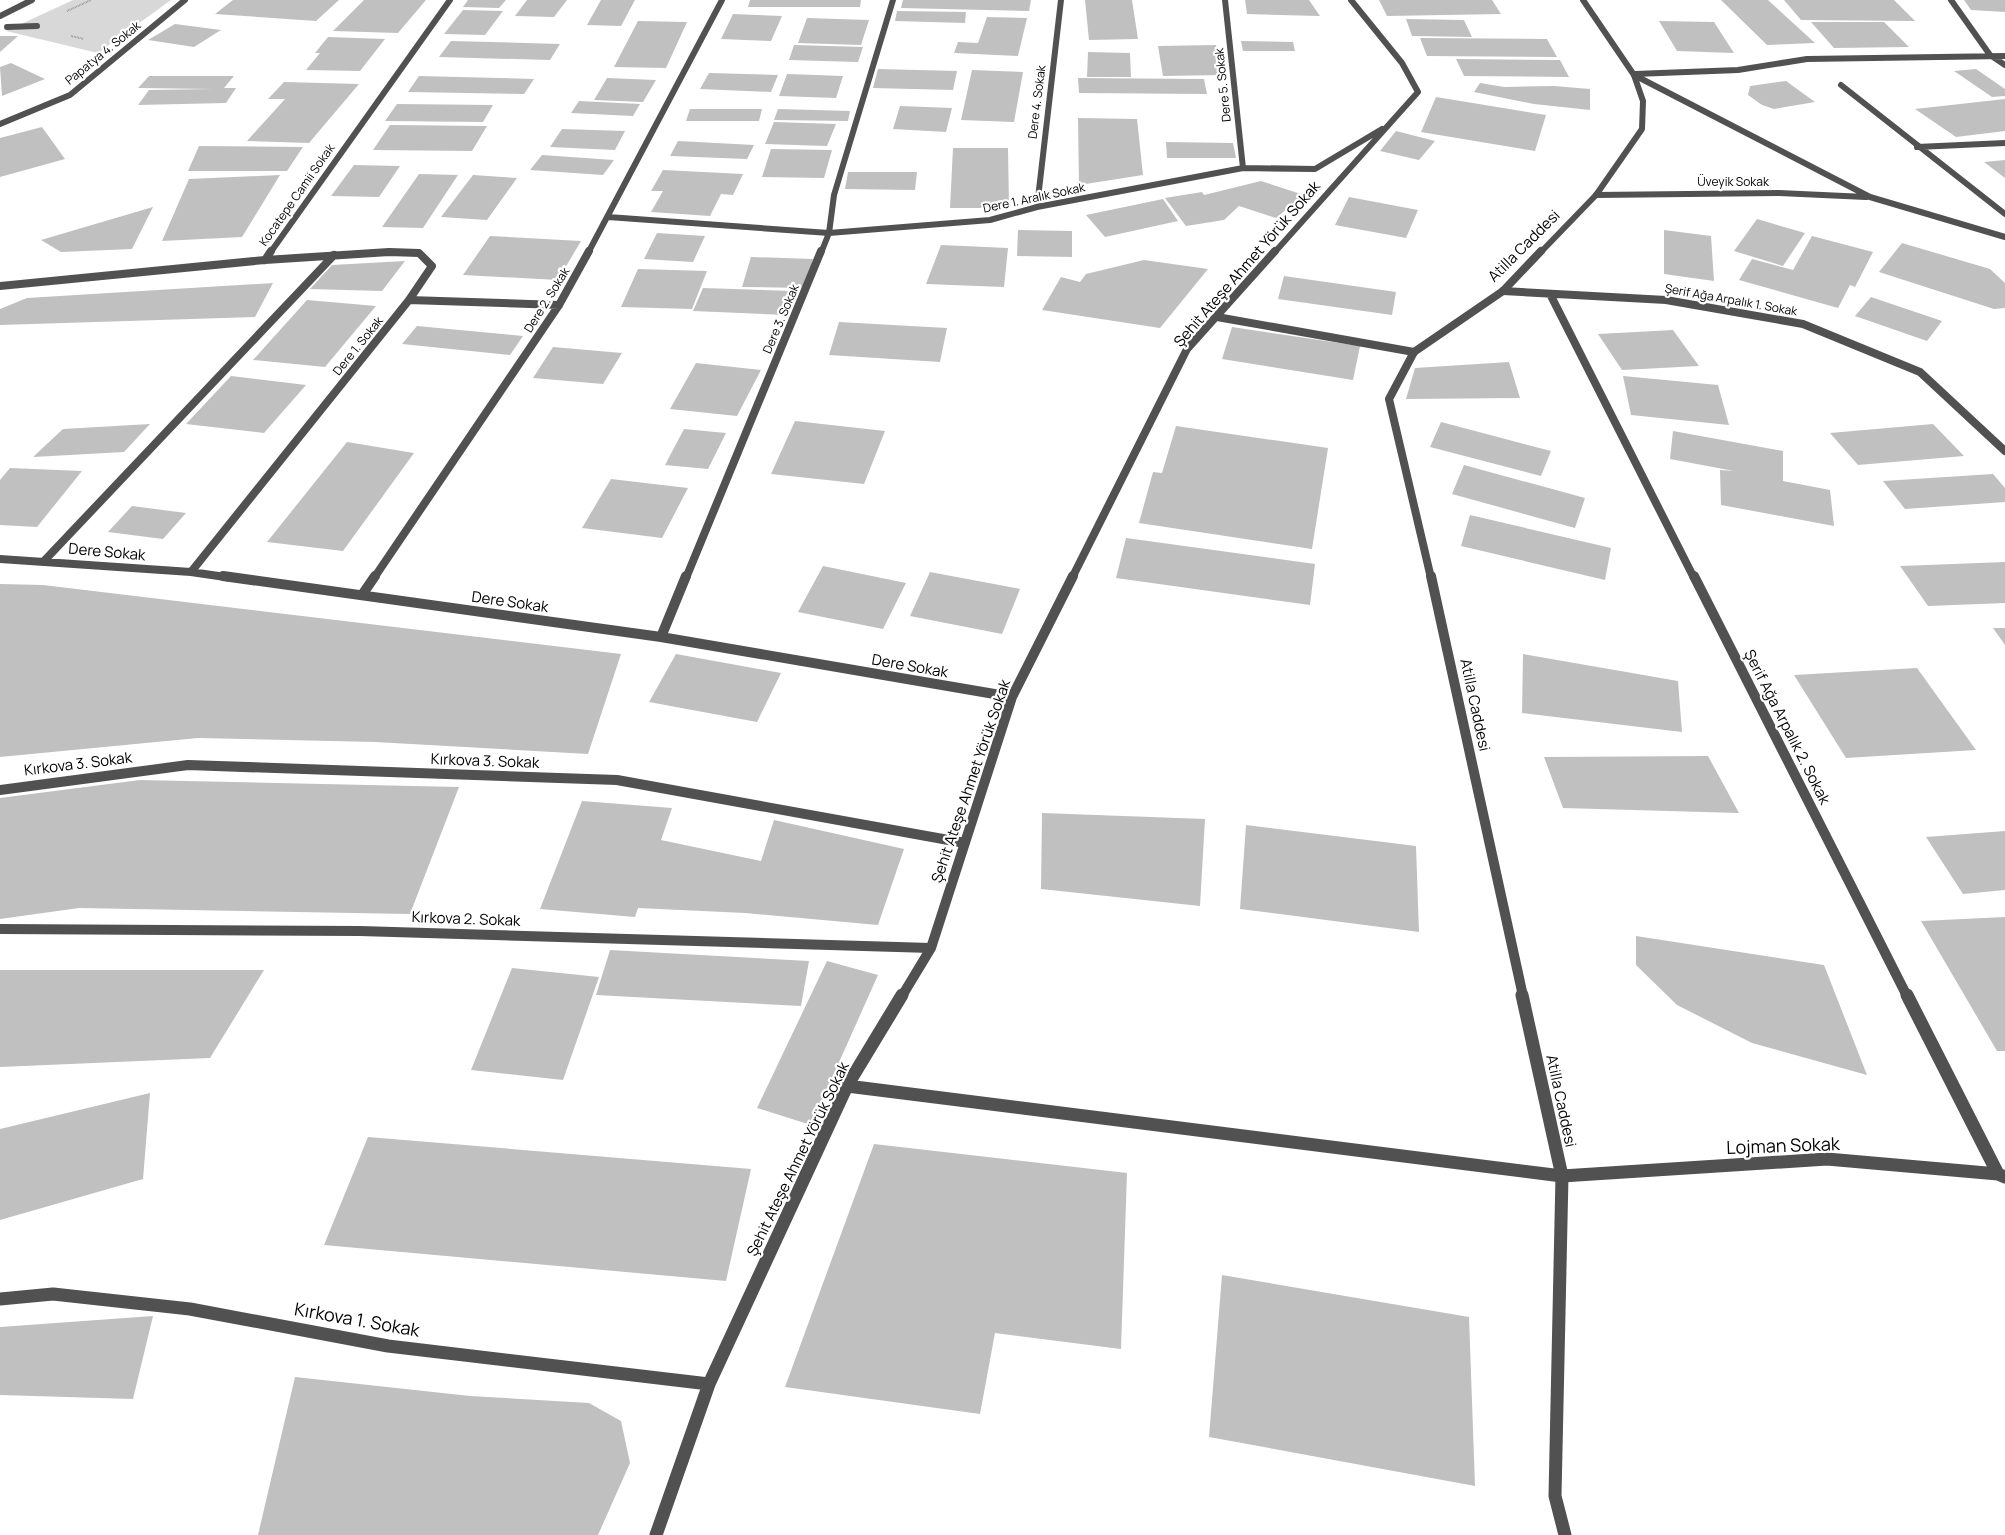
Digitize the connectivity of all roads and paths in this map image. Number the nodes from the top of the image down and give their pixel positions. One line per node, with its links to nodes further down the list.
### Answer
1 (32, 0): 11 (street)
2 (185, 0): 19 (street, Papatya 4. Sokak)
3 (450, 0): 32 (street, Kocatepe Camii Sokak)
4 (722, 0): 28 (street, Dere 2. Sokak)
5 (893, 0): 29 (street, Dere 3. Sokak)
6 (1061, 0): 26 (street, Dere 4. Sokak)
7 (1225, 0): 23 (street, Dere 5. Sokak)
8 (1351, 0): 20 (street, Şehit Ateşe Ahmet Yörük Sokak)
9 (1583, 0): 17 (street, Atilla Caddesi)
10 (1951, 0): 14 (street)
11 (0, 16)
12 (37, 26): 13 (street)
13 (7, 28)
14 (1990, 55): 15 (street); 16 (street); 17 (street)
15 (2005, 56)
16 (2005, 65)
17 (1634, 74): 24 (street, Atilla Caddesi); 25 (street, Üveyik Sokak)
18 (1841, 85): 22 (street)
19 (0, 124)
20 (1392, 124): 23 (street, Dere 1. Aralık Sokak); 38 (street, Şehit Ateşe Ahmet Yörük Sokak)
21 (2005, 143): 22 (street)
22 (1917, 147): 27 (street)
23 (1243, 168): 26 (street, Dere 1. Aralık Sokak)
24 (1596, 195): 25 (street, Üveyik Sokak); 34 (street, Atilla Caddesi)
25 (1870, 197): 30 (street, Üveyik Sokak)
26 (1036, 207): 29 (street, Dere 1. Aralık Sokak)
27 (2005, 214)
28 (608, 218): 29 (street, Dere 1. Aralık Sokak); 37 (street, Dere 2. Sokak)
29 (829, 233): 45 (street, Dere 3. Sokak)
30 (2005, 237)
31 (334, 255): 32 (street, Dere 1. Sokak); 36 (street, Dere 1. Sokak); 42 (street)
32 (265, 260): 33 (street, Kocatepe Camii Sokak)
33 (0, 286)
34 (1503, 291): 35 (street, Şerif Ağa Arpalık 1. Sokak); 39 (street, Atilla Caddesi)
35 (1550, 294): 40 (street, Şerif Ağa Arpalık 1. Sokak); 53 (street, Şerif Ağa Arpalık 2. Sokak)
36 (409, 300): 37 (street); 43 (street, Dere 1. Sokak)
37 (559, 305): 44 (street, Dere 2. Sokak)
38 (1217, 317): 39 (street); 46 (street, Şehit Ateşe Ahmet Yörük Sokak)
39 (1414, 352): 52 (street, Atilla Caddesi)
40 (2005, 451)
41 (0, 559): 42 (street, Dere Sokak)
42 (44, 561): 43 (street, Dere Sokak)
43 (191, 572): 44 (street, Dere Sokak)
44 (362, 595): 45 (street, Dere Sokak)
45 (661, 637): 46 (street, Dere Sokak)
46 (1012, 697): 48 (street, Şehit Ateşe Ahmet Yörük Sokak)
47 (0, 790): 48 (street, Kırkova 3. Sokak)
48 (964, 843): 50 (street, Şehit Ateşe Ahmet Yörük Sokak)
49 (0, 929): 50 (street, Kırkova 2. Sokak)
50 (931, 948): 51 (street, Şehit Ateşe Ahmet Yörük Sokak)
51 (847, 1086): 52 (street, Lojman Sokak); 55 (street, Şehit Ateşe Ahmet Yörük Sokak)
52 (1562, 1176): 53 (street, Lojman Sokak); 57 (street, Atilla Caddesi)
53 (2002, 1176)
54 (0, 1299): 55 (street, Kırkova 1. Sokak)
55 (709, 1384): 56 (street, Şehit Ateşe Ahmet Yörük Sokak)
56 (656, 1535)
57 (1564, 1535)

